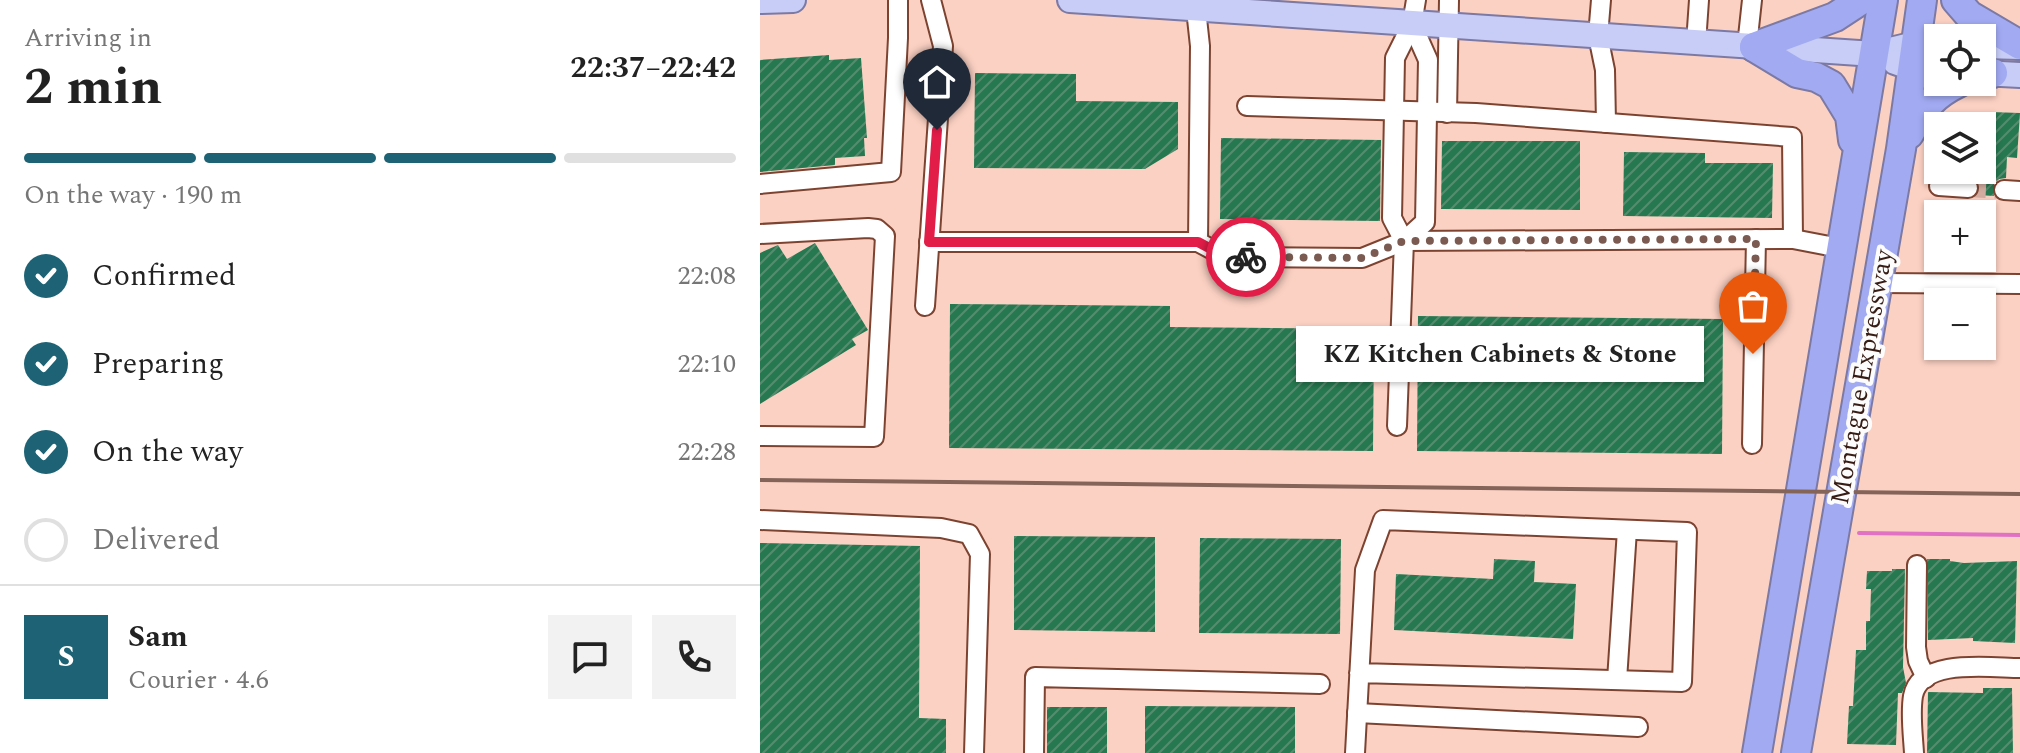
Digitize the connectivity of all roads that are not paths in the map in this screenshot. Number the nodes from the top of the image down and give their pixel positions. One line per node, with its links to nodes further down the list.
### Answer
1 (793, 0): 13 (main road)
2 (898, 0): 35 (street)
3 (931, 0): 42 (street)
4 (1070, 0): 14 (main road)
5 (1449, 0): 17 (street)
6 (1601, 0): 19 (street)
7 (1699, 0): 20 (street)
8 (1752, 0): 23 (street)
9 (1861, 0): 23 (highway)
10 (1883, 0): 24 (highway, Montague Expressway)
11 (1922, 0): 18 (highway, Montague Expressway)
12 (1956, 0): 22 (highway)
13 (760, 1)
14 (1195, 4): 15 (main road); 43 (street)
15 (1232, 5): 16 (main road)
16 (1414, 12): 17 (main road); 29 (street); 30 (street)
17 (1447, 26): 19 (main road); 31 (street)
18 (1924, 28)
19 (1598, 36): 20 (main road); 32 (street)
20 (1696, 43): 23 (main road)
21 (1996, 46): 22 (main road)
22 (2020, 46)
23 (1751, 47): 24 (main road); 34 (highway)
24 (1874, 54): 25 (main road); 34 (highway, Montague Expressway)
25 (1924, 57)
26 (1924, 64): 33 (highway, Montague Expressway)
27 (1935, 96): 33 (highway)
28 (1247, 106): 29 (street)
29 (1394, 110): 30 (street); 41 (street)
30 (1427, 111): 31 (street); 41 (street)
31 (1447, 113): 32 (street)
32 (1606, 123): 40 (street)
33 (1901, 149): 45 (highway, Montague Expressway)
34 (1855, 162): 44 (highway, Montague Expressway)
35 (760, 184)
36 (1939, 186): 37 (street)
37 (1968, 188)
38 (760, 234): 49 (street)
39 (1756, 239): 40 (street); 41 (street); 50 (street)
40 (1793, 239): 44 (street)
41 (1404, 241): 43 (street); 48 (street)
42 (929, 242): 43 (street); 47 (street)
43 (1198, 242)
44 (1840, 248): 64 (highway, Montague Expressway)
45 (1879, 283): 46 (street); 65 (highway, Montague Expressway)
46 (2020, 284)
47 (925, 306)
48 (1397, 426)
49 (760, 436)
50 (1752, 444)
51 (760, 520): 61 (street)
52 (1627, 530): 55 (street); 57 (street); 57 (street)
53 (1917, 565): 56 (street)
54 (2020, 668): 56 (street)
55 (1359, 673): 57 (street); 59 (street)
56 (1926, 678): 66 (street)
57 (1617, 680)
58 (1320, 684): 62 (street)
59 (1357, 713): 60 (street); 63 (street)
60 (1638, 727)
61 (974, 753)
62 (1034, 753)
63 (1355, 753)
64 (1757, 753)
65 (1796, 753)
66 (1914, 753)

